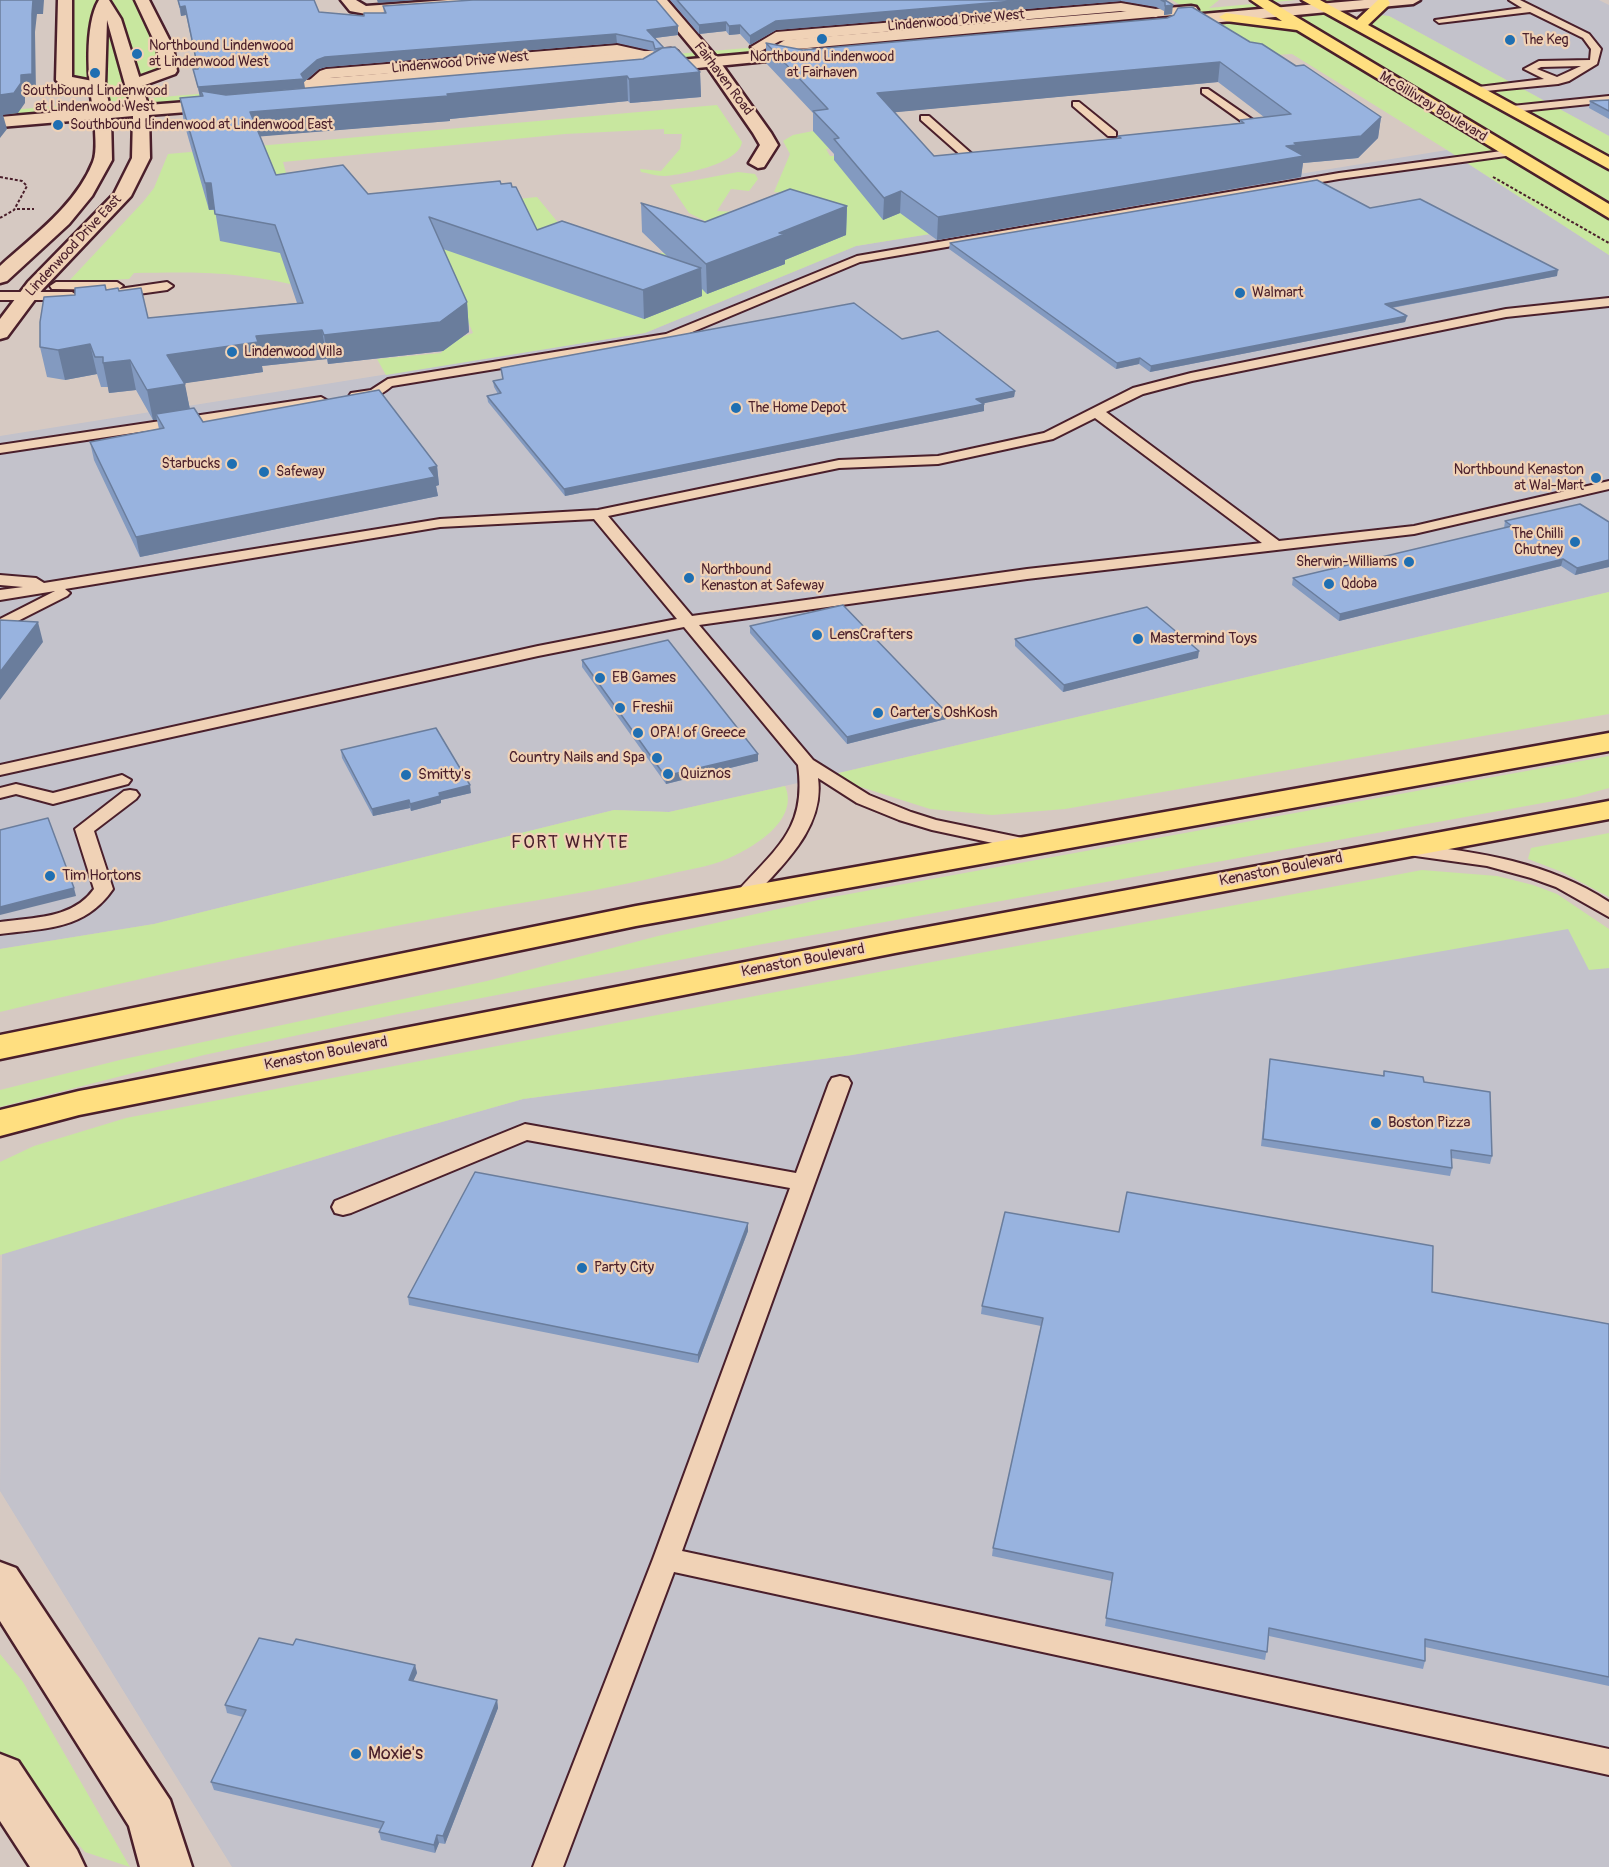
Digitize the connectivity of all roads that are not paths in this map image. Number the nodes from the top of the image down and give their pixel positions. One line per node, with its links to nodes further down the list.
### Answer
1 (65, 0): 34 (street)
2 (142, 0): 31 (street)
3 (348, 0): 4 (street)
4 (512, 0)
5 (658, 0): 23 (street, Fairhaven Road)
6 (1296, 0): 10 (street, Lindenwood Drive West)
7 (1309, 0): 13 (main road)
8 (1413, 0): 11 (street, Lindenwood Drive West)
9 (1513, 0): 14 (lane)
10 (1261, 1): 15 (main road, McGillivray Boulevard); 16 (street, Lindenwood Drive West)
11 (1383, 3): 13 (street, Lindenwood Drive West); 19 (main road)
12 (104, 4): 31 (street, Lindenwood Drive East); 34 (street, Lindenwood Drive East)
13 (1324, 8): 15 (street, Lindenwood Drive West); 19 (main road)
14 (1532, 9): 18 (lane); 26 (lane)
15 (1278, 13): 17 (street, Lindenwood Drive West); 20 (main road, McGillivray Boulevard)
16 (1162, 17): 17 (street, Lindenwood Drive West); 21 (street, Lindenwood Drive West); 22 (street, Lindenwood Drive West); 23 (street, Lindenwood Drive West)
17 (1226, 17): 20 (main road)
18 (1439, 20)
19 (1358, 27): 29 (main road)
20 (1306, 29): 42 (main road, McGillivray Boulevard)
21 (1153, 31)
22 (777, 56): 23 (street, Lindenwood Drive West); 24 (street, Lindenwood Drive West)
23 (708, 57): 25 (street, Lindenwood Drive West); 43 (street, Fairhaven Road)
24 (827, 60)
25 (650, 62): 27 (street, Lindenwood Drive West); 33 (street, Lindenwood Drive West); 33 (street, Lindenwood Drive West)
26 (1592, 63): 28 (lane); 28 (lane)
27 (632, 78)
28 (1558, 81): 29 (lane)
29 (1478, 90): 36 (main road)
30 (1205, 91): 41 (lane)
31 (138, 98): 33 (street, Lindenwood Drive West); 33 (street, Lindenwood Drive West); 34 (street, Lindenwood Drive West); 49 (street, Lindenwood Drive East)
32 (1609, 99): 36 (lane)
33 (243, 100)
34 (100, 101): 37 (street, Lindenwood Drive West); 39 (street, Lindenwood Drive West); 47 (street, Lindenwood Drive East)
35 (1076, 104): 40 (lane)
36 (1512, 109): 45 (main road)
37 (0, 111)
38 (925, 118): 44 (lane)
39 (0, 122)
40 (1112, 134)
41 (1224, 136)
42 (1509, 153): 46 (main road, McGillivray Boulevard); 54 (lane)
43 (758, 163)
44 (997, 163)
45 (1609, 164)
46 (1609, 212)
47 (0, 277)
48 (0, 285): 49 (lane)
49 (30, 291): 49 (lane); 50 (lane); 52 (street, Lindenwood Drive East)
50 (0, 296)
51 (1609, 302): 53 (lane)
52 (0, 333)
53 (1095, 411): 56 (lane); 57 (lane)
54 (0, 449)
55 (1609, 485): 57 (lane)
56 (598, 514): 59 (lane); 61 (lane)
57 (1276, 546): 61 (lane)
58 (0, 580): 59 (lane)
59 (58, 589): 60 (lane); 62 (lane)
60 (0, 595)
61 (686, 622): 64 (lane); 65 (lane)
62 (0, 625)
63 (1609, 742): 68 (main road)
64 (807, 764): 68 (lane); 70 (lane)
65 (0, 770)
66 (0, 792): 72 (lane)
67 (1609, 810): 69 (main road, Kenaston Boulevard)
68 (1030, 845): 70 (main road)
69 (1396, 849): 71 (lane); 75 (main road, Kenaston Boulevard)
70 (744, 896): 73 (main road)
71 (1609, 911)
72 (0, 928)
73 (0, 1047)
74 (840, 1083): 78 (lane)
75 (79, 1103): 76 (main road, Kenaston Boulevard); 77 (main road)
76 (0, 1124)
77 (0, 1145)
78 (802, 1182): 79 (lane); 80 (lane)
79 (343, 1207)
80 (666, 1558): 82 (lane); 86 (lane)
81 (0, 1582): 85 (street)
82 (1609, 1762)
83 (0, 1777): 84 (street)
84 (59, 1867)
85 (166, 1867)
86 (548, 1867)

